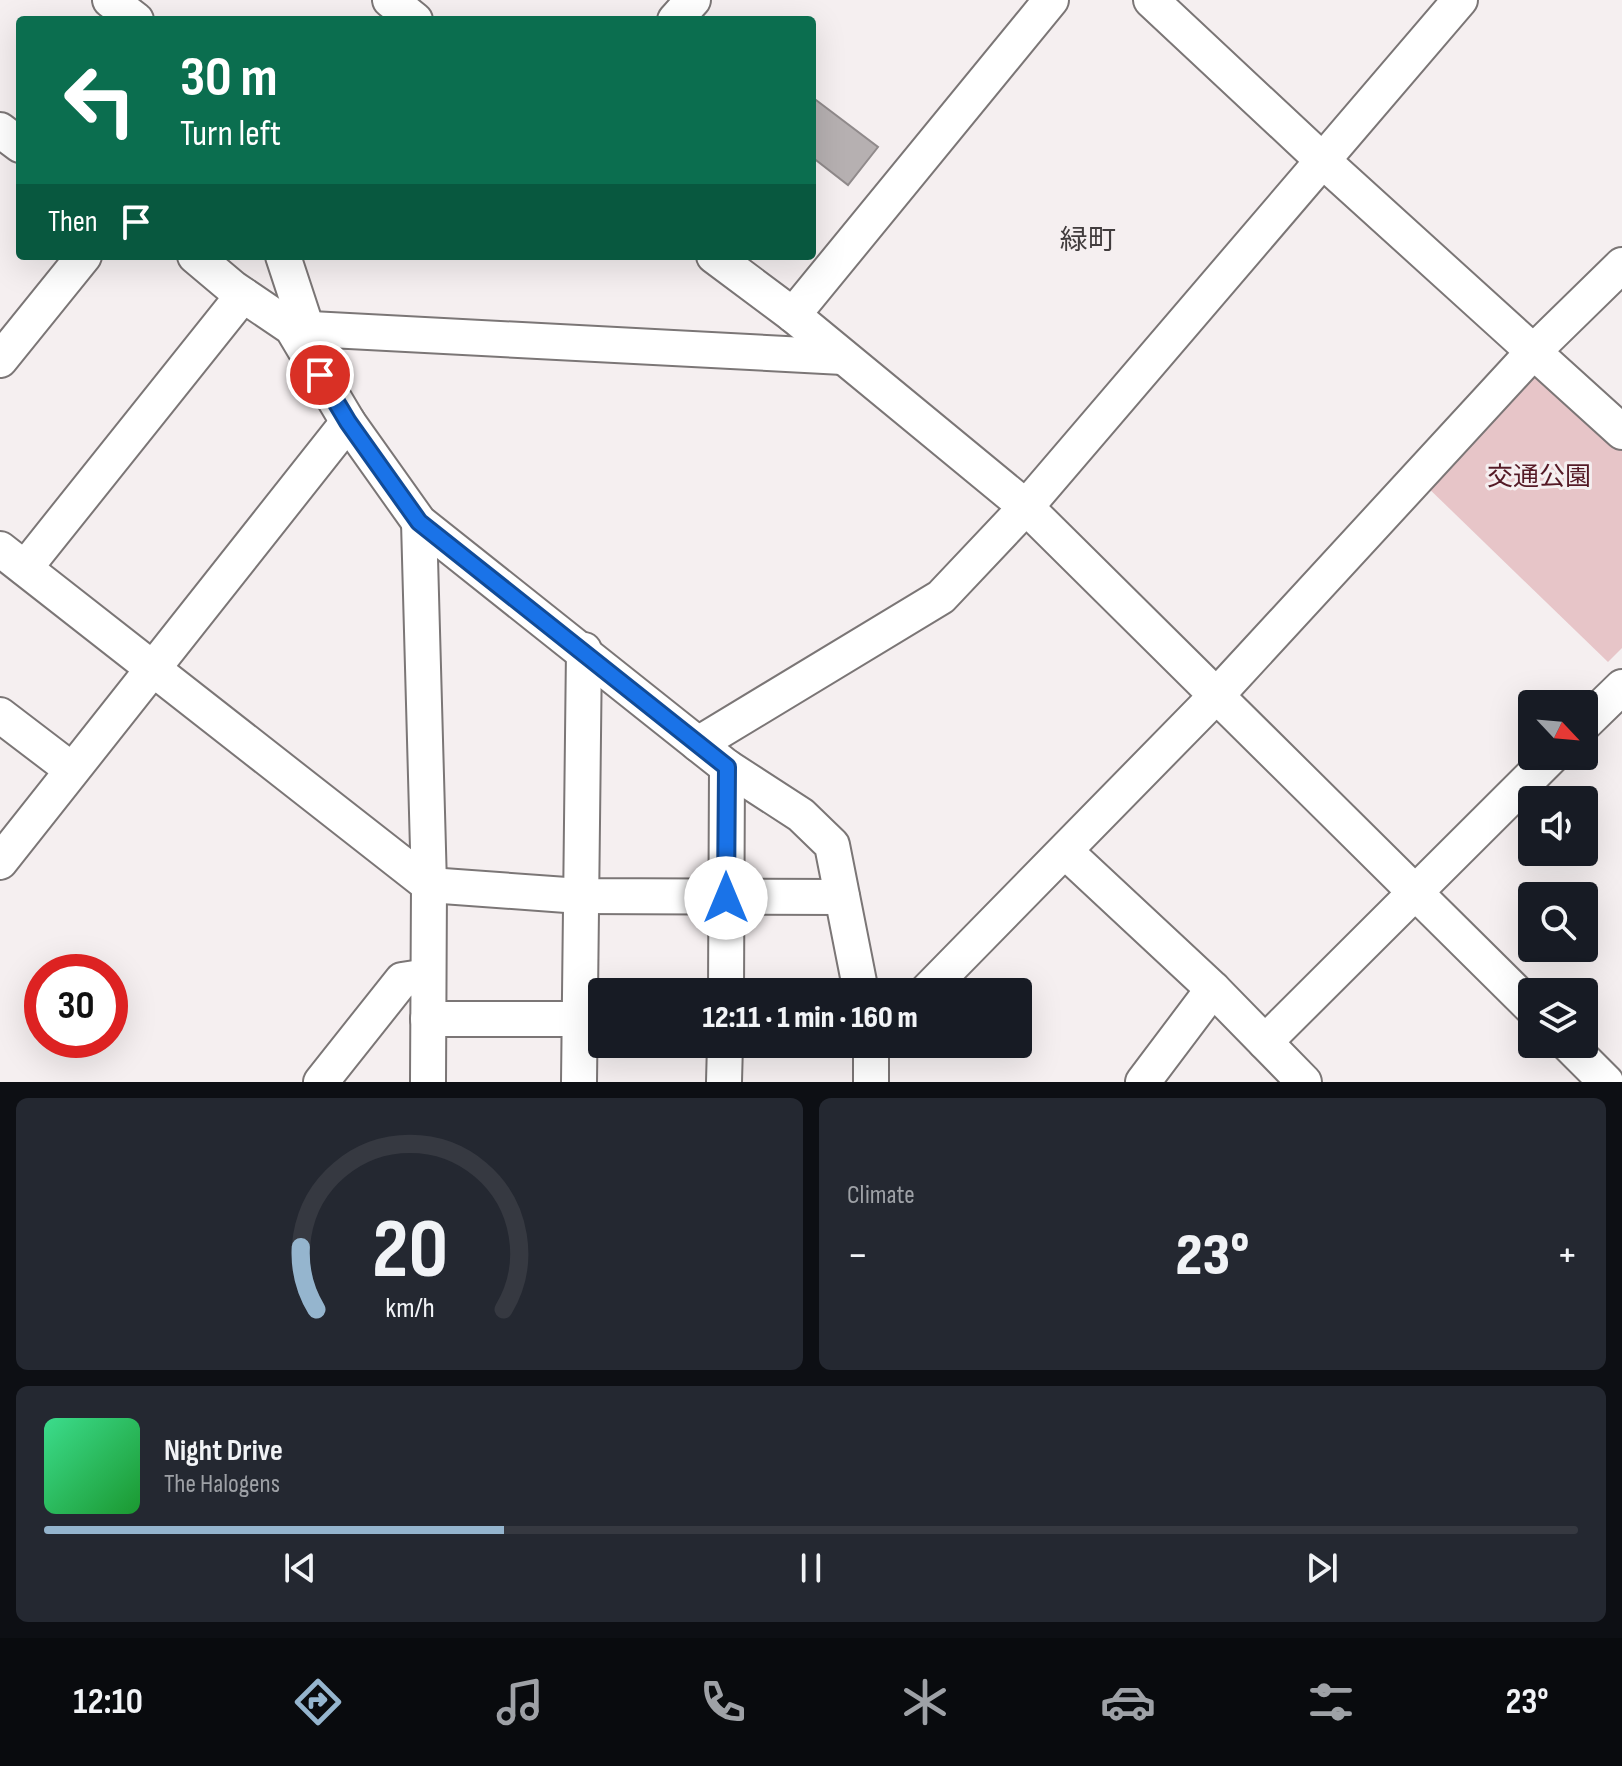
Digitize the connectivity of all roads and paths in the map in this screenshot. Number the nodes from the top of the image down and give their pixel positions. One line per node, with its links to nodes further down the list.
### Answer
1 (110, 0): 7 (street)
2 (390, 0): 8 (street)
3 (693, 0): 9 (street)
4 (1051, 0): 17 (street)
5 (1151, 0): 10 (street)
6 (1460, 0): 10 (street)
7 (131, 16)
8 (410, 16)
9 (679, 16)
10 (1321, 159): 19 (street); 24 (street)
11 (81, 260): 21 (street)
12 (200, 260): 16 (street)
13 (284, 260): 18 (street)
14 (719, 260): 17 (street)
15 (1622, 265): 19 (street)
16 (243, 295): 18 (street); 26 (street)
17 (793, 315): 20 (street)
18 (299, 329): 20 (street); 22 (street)
19 (1534, 351): 23 (street); 30 (street)
20 (843, 357): 24 (street)
21 (0, 360)
22 (348, 422): 25 (street); 28 (street)
23 (1622, 432)
24 (1026, 507): 30 (street); 33 (street)
25 (419, 522): 27 (street); 39 (street)
26 (7, 556): 28 (street)
27 (584, 650): 33 (street); 41 (street)
28 (153, 669): 35 (street); 39 (street)
29 (1622, 687): 31 (street)
30 (1217, 695): 37 (street); 40 (street)
31 (1598, 710)
32 (0, 715): 35 (street)
33 (698, 744): 34 (street)
34 (727, 767): 42 (street); 43 (street)
35 (72, 770): 38 (street)
36 (1538, 770): 40 (street)
37 (1066, 852): 47 (street); 49 (street)
38 (0, 862)
39 (429, 885): 41 (street); 44 (street)
40 (1414, 892): 50 (street); 54 (street)
41 (580, 896): 43 (street); 48 (street)
42 (842, 897): 43 (street); 46 (street)
43 (726, 898): 45 (street)
44 (428, 976): 51 (street); 58 (street)
45 (726, 978)
46 (858, 978)
47 (940, 978)
48 (588, 985)
49 (1213, 989): 54 (street); 63 (street)
50 (1518, 994)
51 (428, 1019): 52 (street); 59 (street)
52 (588, 1019)
53 (588, 1035): 60 (street)
54 (1265, 1042): 64 (street)
55 (725, 1058): 61 (street)
56 (872, 1058): 62 (street)
57 (1582, 1058): 65 (street)
58 (321, 1082)
59 (428, 1082)
60 (579, 1082)
61 (724, 1082)
62 (871, 1082)
63 (1143, 1082)
64 (1304, 1082)
65 (1606, 1082)

